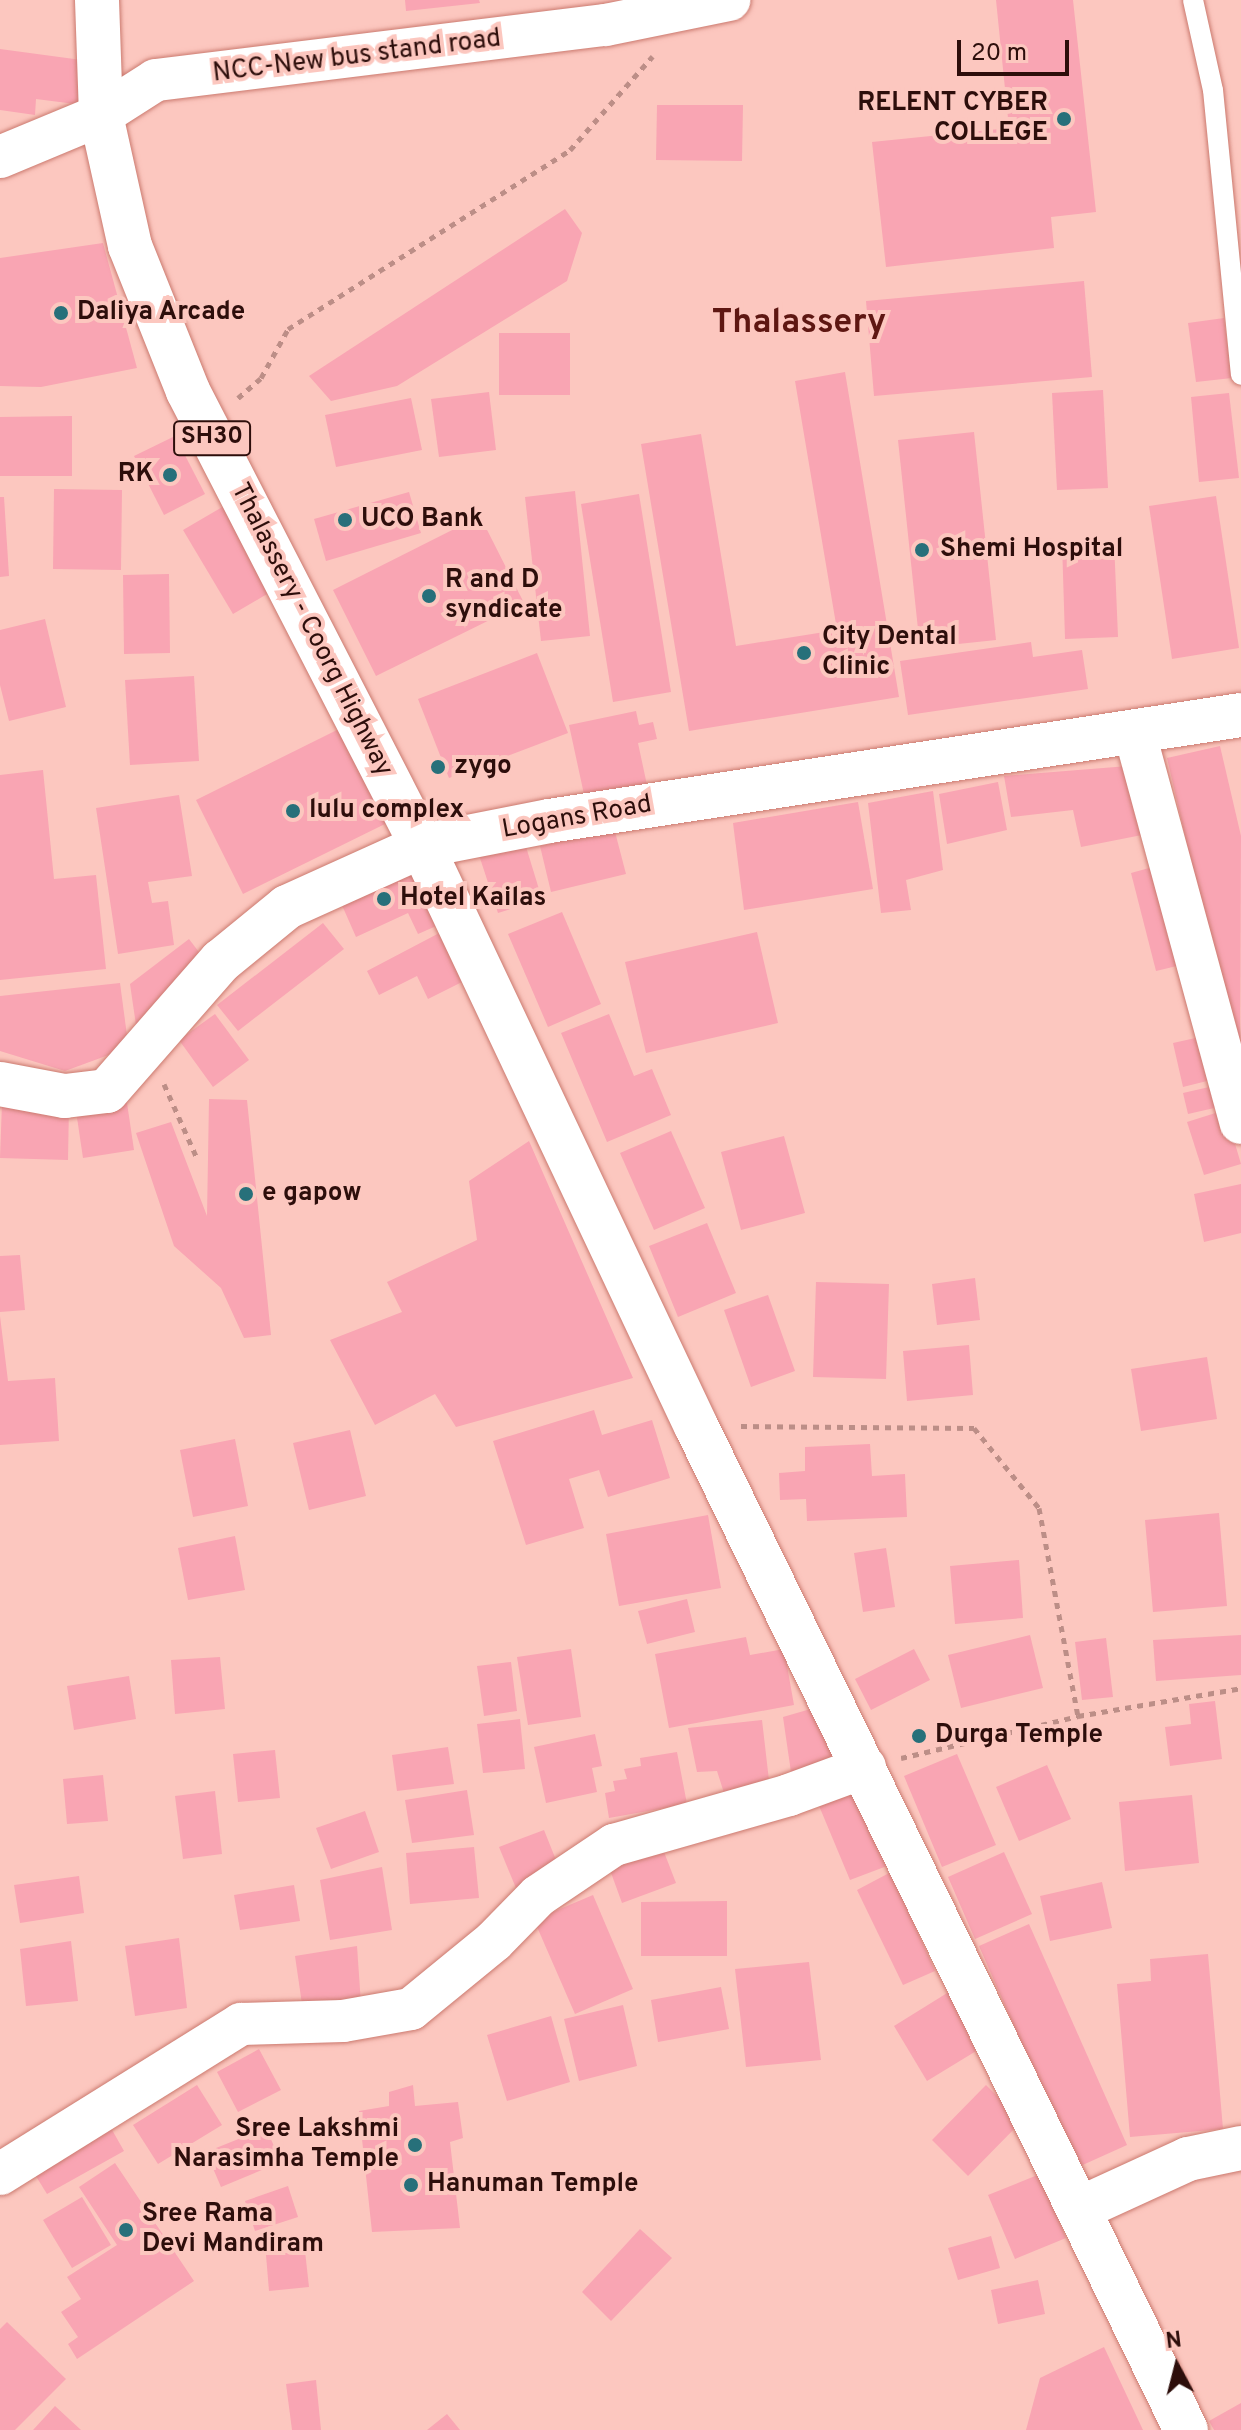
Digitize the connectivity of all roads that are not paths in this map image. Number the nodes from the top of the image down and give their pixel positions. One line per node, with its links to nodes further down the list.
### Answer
1 (97, 0): 4 (main road, Thalassery - Coorg Highway / SH30)
2 (1193, 0): 6 (lane)
3 (713, 3): 4 (street, NCC-New bus stand road)
4 (101, 115): 5 (street, NCC-New bus stand road); 9 (main road, Thalassery - Coorg Highway / SH30)
5 (0, 157)
6 (1241, 375)
7 (1241, 715): 8 (main road, Logans Road)
8 (1135, 734): 9 (main road, Logans Road); 11 (street)
9 (422, 846): 10 (main road, Logans Road); 12 (main road, Thalassery - Coorg Highway)
10 (0, 1084)
11 (1241, 1123)
12 (865, 1767): 14 (street); 15 (main road, Thalassery - Coorg Highway)
13 (1241, 2148): 15 (main road)
14 (0, 2174)
15 (1079, 2209): 16 (main road, Thalassery - Coorg Highway)
16 (1186, 2430)

